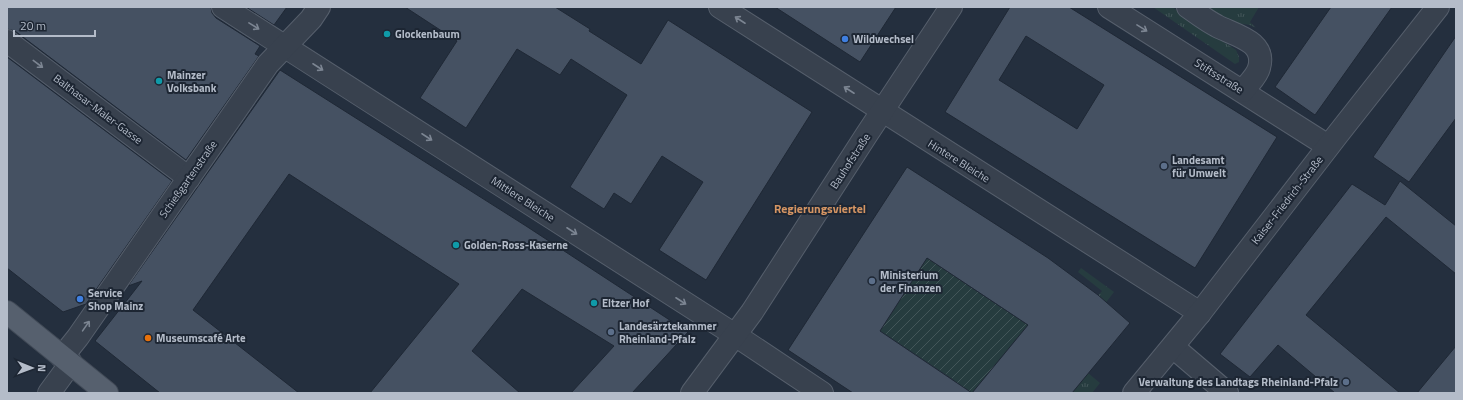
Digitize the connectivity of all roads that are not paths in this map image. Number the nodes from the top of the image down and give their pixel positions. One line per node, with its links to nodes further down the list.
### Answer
1 (224, 7): 9 (street, Mittlere Bleiche, one-way to 9)
2 (319, 7): 9 (street, Schießgartenstraße)
3 (720, 7): 11 (street, Hintere Bleiche, one-way to 3)
4 (951, 7): 11 (street, Bauhofstraße)
5 (1109, 7): 10 (street, Stiftsstraße, one-way to 10)
6 (1188, 7): 10 (street)
7 (1438, 7): 12 (street, Kaiser-Friedrich-Straße)
8 (7, 41): 13 (street, Balthasar-Maler-Gasse, one-way to 13)
9 (286, 46): 13 (street, Schießgartenstraße); 16 (street, Mittlere Bleiche, one-way to 16)
10 (1243, 91): 12 (street, Stiftsstraße)
11 (882, 111): 15 (street, Hintere Bleiche); 16 (street, Bauhofstraße)
12 (1328, 146): 15 (street, Kaiser-Friedrich-Straße)
13 (189, 178): 18 (street, Schießgartenstraße, one-way to 13)
14 (7, 312): 18 (main road)
15 (1200, 313): 17 (street, Kaiser-Friedrich-Straße)
16 (735, 335): 21 (street, Bauhofstraße); 22 (street, Mittlere Bleiche)
17 (1173, 347): 23 (street, Kaiser-Friedrich-Straße); 24 (street)
18 (66, 360): 19 (street, Schießgartenstraße); 20 (main road)
19 (49, 393)
20 (107, 393)
21 (692, 393)
22 (822, 393)
23 (1134, 393)
24 (1228, 393)

